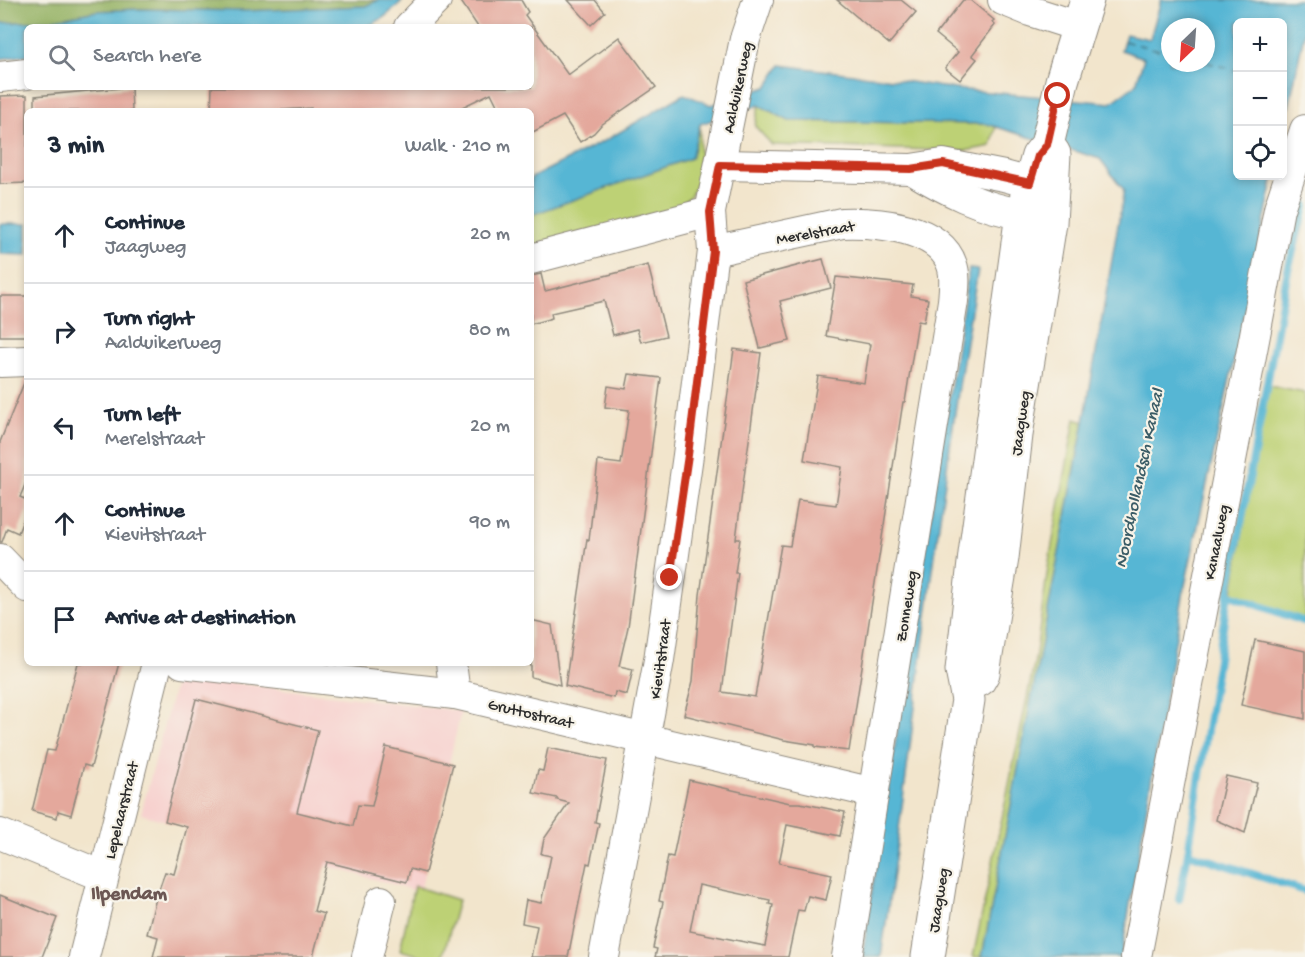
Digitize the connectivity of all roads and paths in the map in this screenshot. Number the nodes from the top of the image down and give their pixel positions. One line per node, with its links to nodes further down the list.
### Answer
1 (435, 0): 5 (street)
2 (758, 0): 9 (street, Aalduikerweg)
3 (1003, 0): 4 (street)
4 (1082, 13): 11 (main road, Jaagweg)
5 (411, 24)
6 (24, 74): 7 (street)
7 (0, 77)
8 (1305, 130): 36 (street, Kanaalweg)
9 (720, 165): 10 (street); 12 (street)
10 (911, 169): 11 (street); 13 (street)
11 (1041, 183): 13 (main road, Jaagweg); 25 (main road, Jaagweg)
12 (710, 212): 14 (street); 16 (street)
13 (1022, 214): 25 (main road, Jaagweg)
14 (713, 251): 15 (street, Merelstraat); 26 (street, Kievitstraat)
15 (947, 256): 27 (street, Zonneweg)
16 (534, 258)
17 (24, 361): 18 (street)
18 (0, 362)
19 (0, 559): 20 (street)
20 (24, 584)
21 (156, 666): 29 (street, Lepelaarstraat)
22 (208, 666): 24 (street, Gruttostraat)
23 (451, 666): 24 (street)
24 (455, 694): 26 (street, Gruttostraat)
25 (968, 700): 35 (main road, Jaagweg)
26 (646, 739): 27 (street, Gruttostraat); 33 (street, Kievitstraat)
27 (874, 793): 34 (street, Zonneweg)
28 (0, 834): 29 (street)
29 (103, 876): 31 (street, Lepelaarstraat)
30 (381, 901): 32 (street)
31 (84, 957)
32 (367, 957)
33 (604, 957)
34 (847, 957)
35 (928, 957)
36 (1136, 957)

